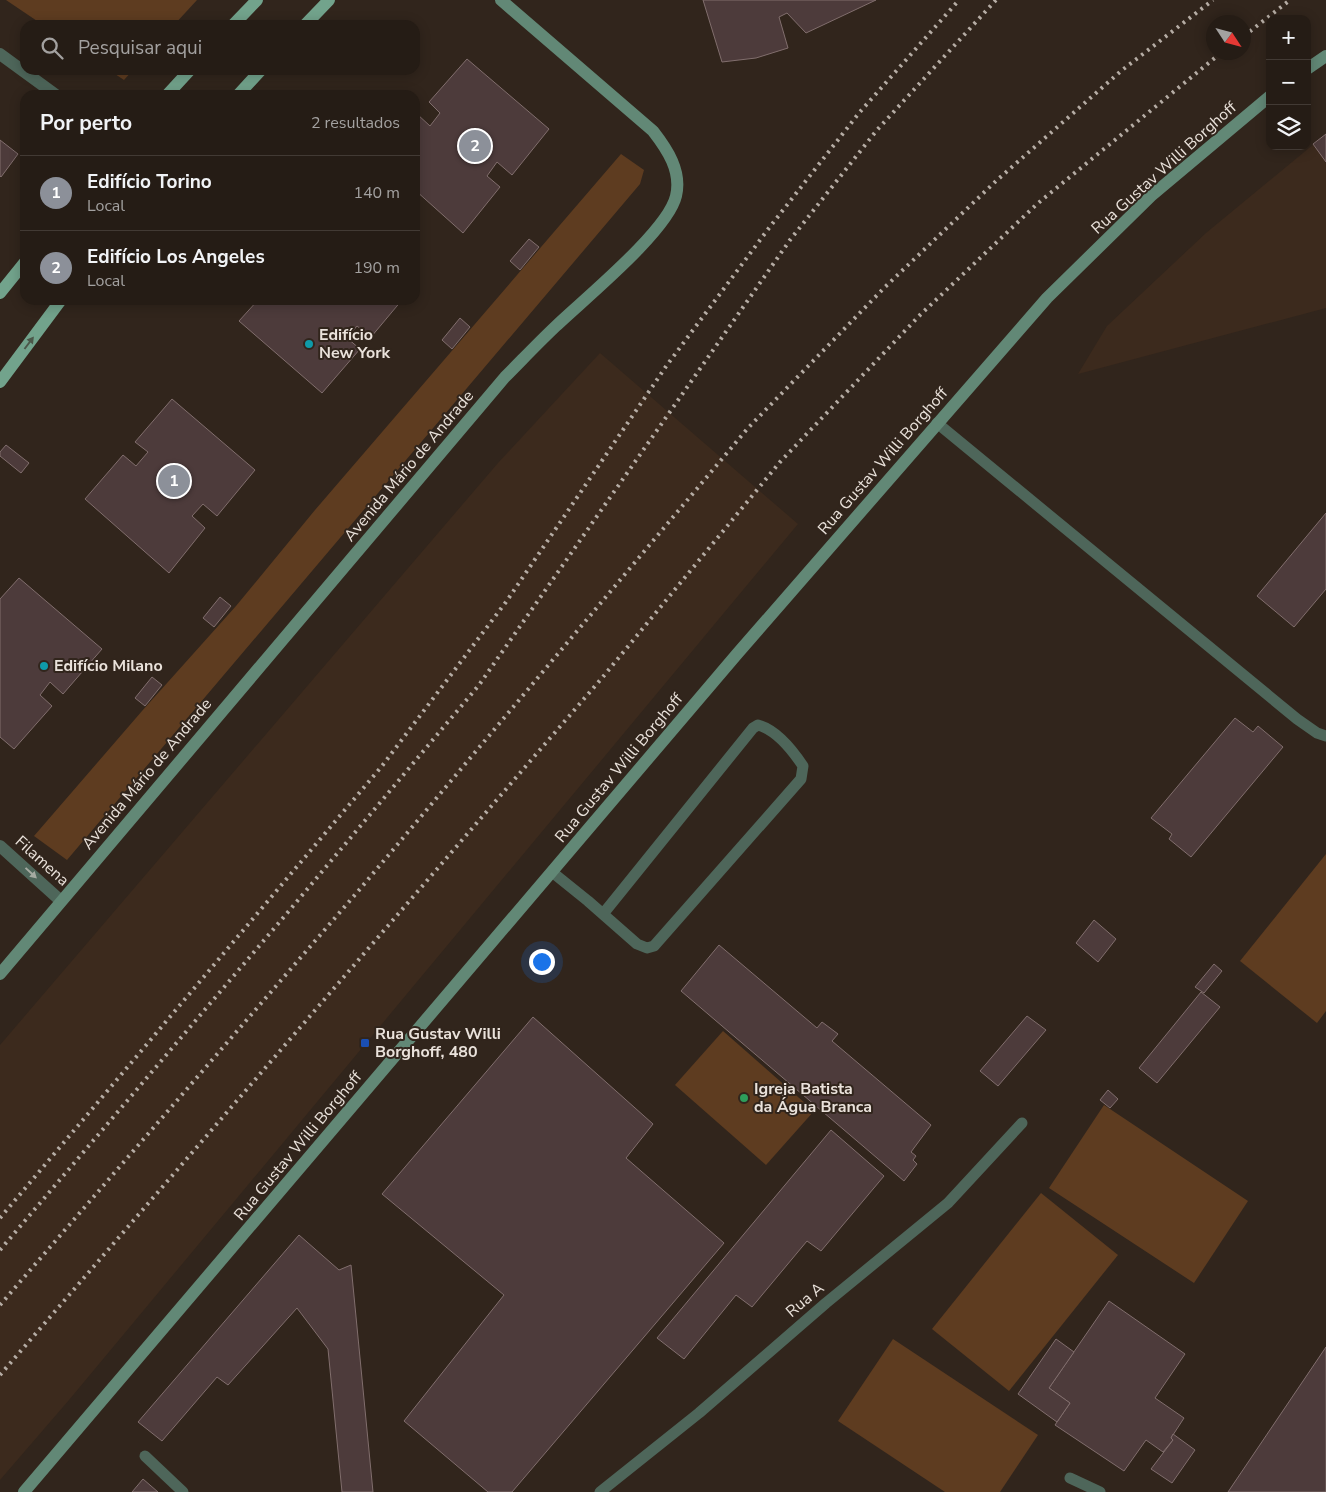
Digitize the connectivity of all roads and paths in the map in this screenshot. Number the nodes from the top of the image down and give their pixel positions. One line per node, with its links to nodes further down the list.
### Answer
1 (257, 0): 4 (main road)
2 (329, 0): 5 (main road)
3 (501, 0): 25 (street, Avenida Mário de Andrade)
4 (238, 20)
5 (310, 20)
6 (0, 54): 9 (street)
7 (1326, 56): 8 (street)
8 (1311, 66)
9 (20, 69)
10 (29, 75): 13 (street)
11 (185, 75): 14 (main road)
12 (256, 75): 15 (main road)
13 (49, 90)
14 (172, 90)
15 (243, 90)
16 (1266, 99): 21 (street, Rua Gustav Willi Borghoff)
17 (20, 268): 18 (main road)
18 (0, 293)
19 (58, 305): 20 (main road, one-way to 19)
20 (0, 382)
21 (937, 423): 22 (lane); 24 (street, Rua Gustav Willi Borghoff)
22 (1326, 736)
23 (0, 846): 25 (street, Filamena, one-way to 25)
24 (552, 872): 26 (lane); 31 (street, Rua Gustav Willi Borghoff)
25 (61, 901): 27 (street, Avenida Mário de Andrade)
26 (603, 914): 26 (lane)
27 (0, 974)
28 (1022, 1123): 33 (lane, Rua A)
29 (145, 1456): 32 (lane)
30 (1070, 1478): 34 (lane)
31 (24, 1492)
32 (182, 1492)
33 (600, 1492)
34 (1100, 1492)

